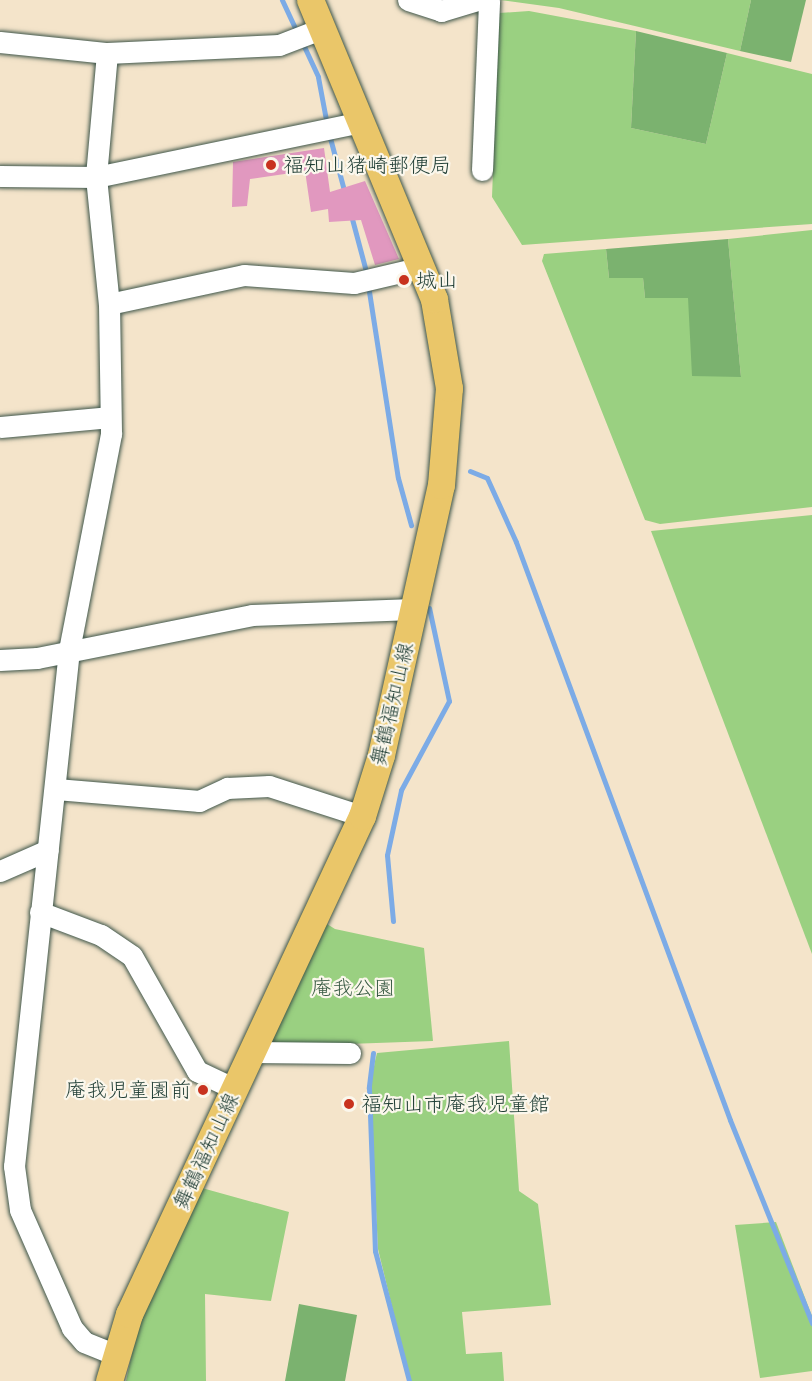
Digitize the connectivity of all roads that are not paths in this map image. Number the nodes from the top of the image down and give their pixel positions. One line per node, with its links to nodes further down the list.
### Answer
1 (310, 0): 5 (main road, 舞鶴福知山線)
2 (408, 0): 3 (street)
3 (478, 0)
4 (489, 0): 9 (street)
5 (323, 28): 7 (street); 8 (main road, 舞鶴福知山線)
6 (0, 42): 7 (street)
7 (107, 52): 11 (street)
8 (362, 122): 11 (street); 12 (main road, 舞鶴福知山線)
9 (482, 170)
10 (0, 176): 11 (street)
11 (96, 177): 13 (street)
12 (422, 267): 13 (street); 16 (main road, 舞鶴福知山線)
13 (110, 304): 14 (street)
14 (109, 417): 15 (street); 17 (street)
15 (0, 427)
16 (413, 609): 17 (street); 20 (main road, 舞鶴福知山線)
17 (69, 650): 18 (street); 19 (street)
18 (0, 660)
19 (56, 789): 20 (street); 21 (street)
20 (362, 816): 24 (main road, 舞鶴福知山線)
21 (48, 850): 22 (street); 23 (street)
22 (0, 872)
23 (40, 912): 26 (street); 27 (street)
24 (252, 1052): 25 (street); 26 (main road, 舞鶴福知山線)
25 (350, 1053)
26 (235, 1089): 28 (main road, 舞鶴福知山線)
27 (7, 1170): 28 (street)
28 (114, 1354): 29 (main road, 舞鶴福知山線)
29 (109, 1381)

